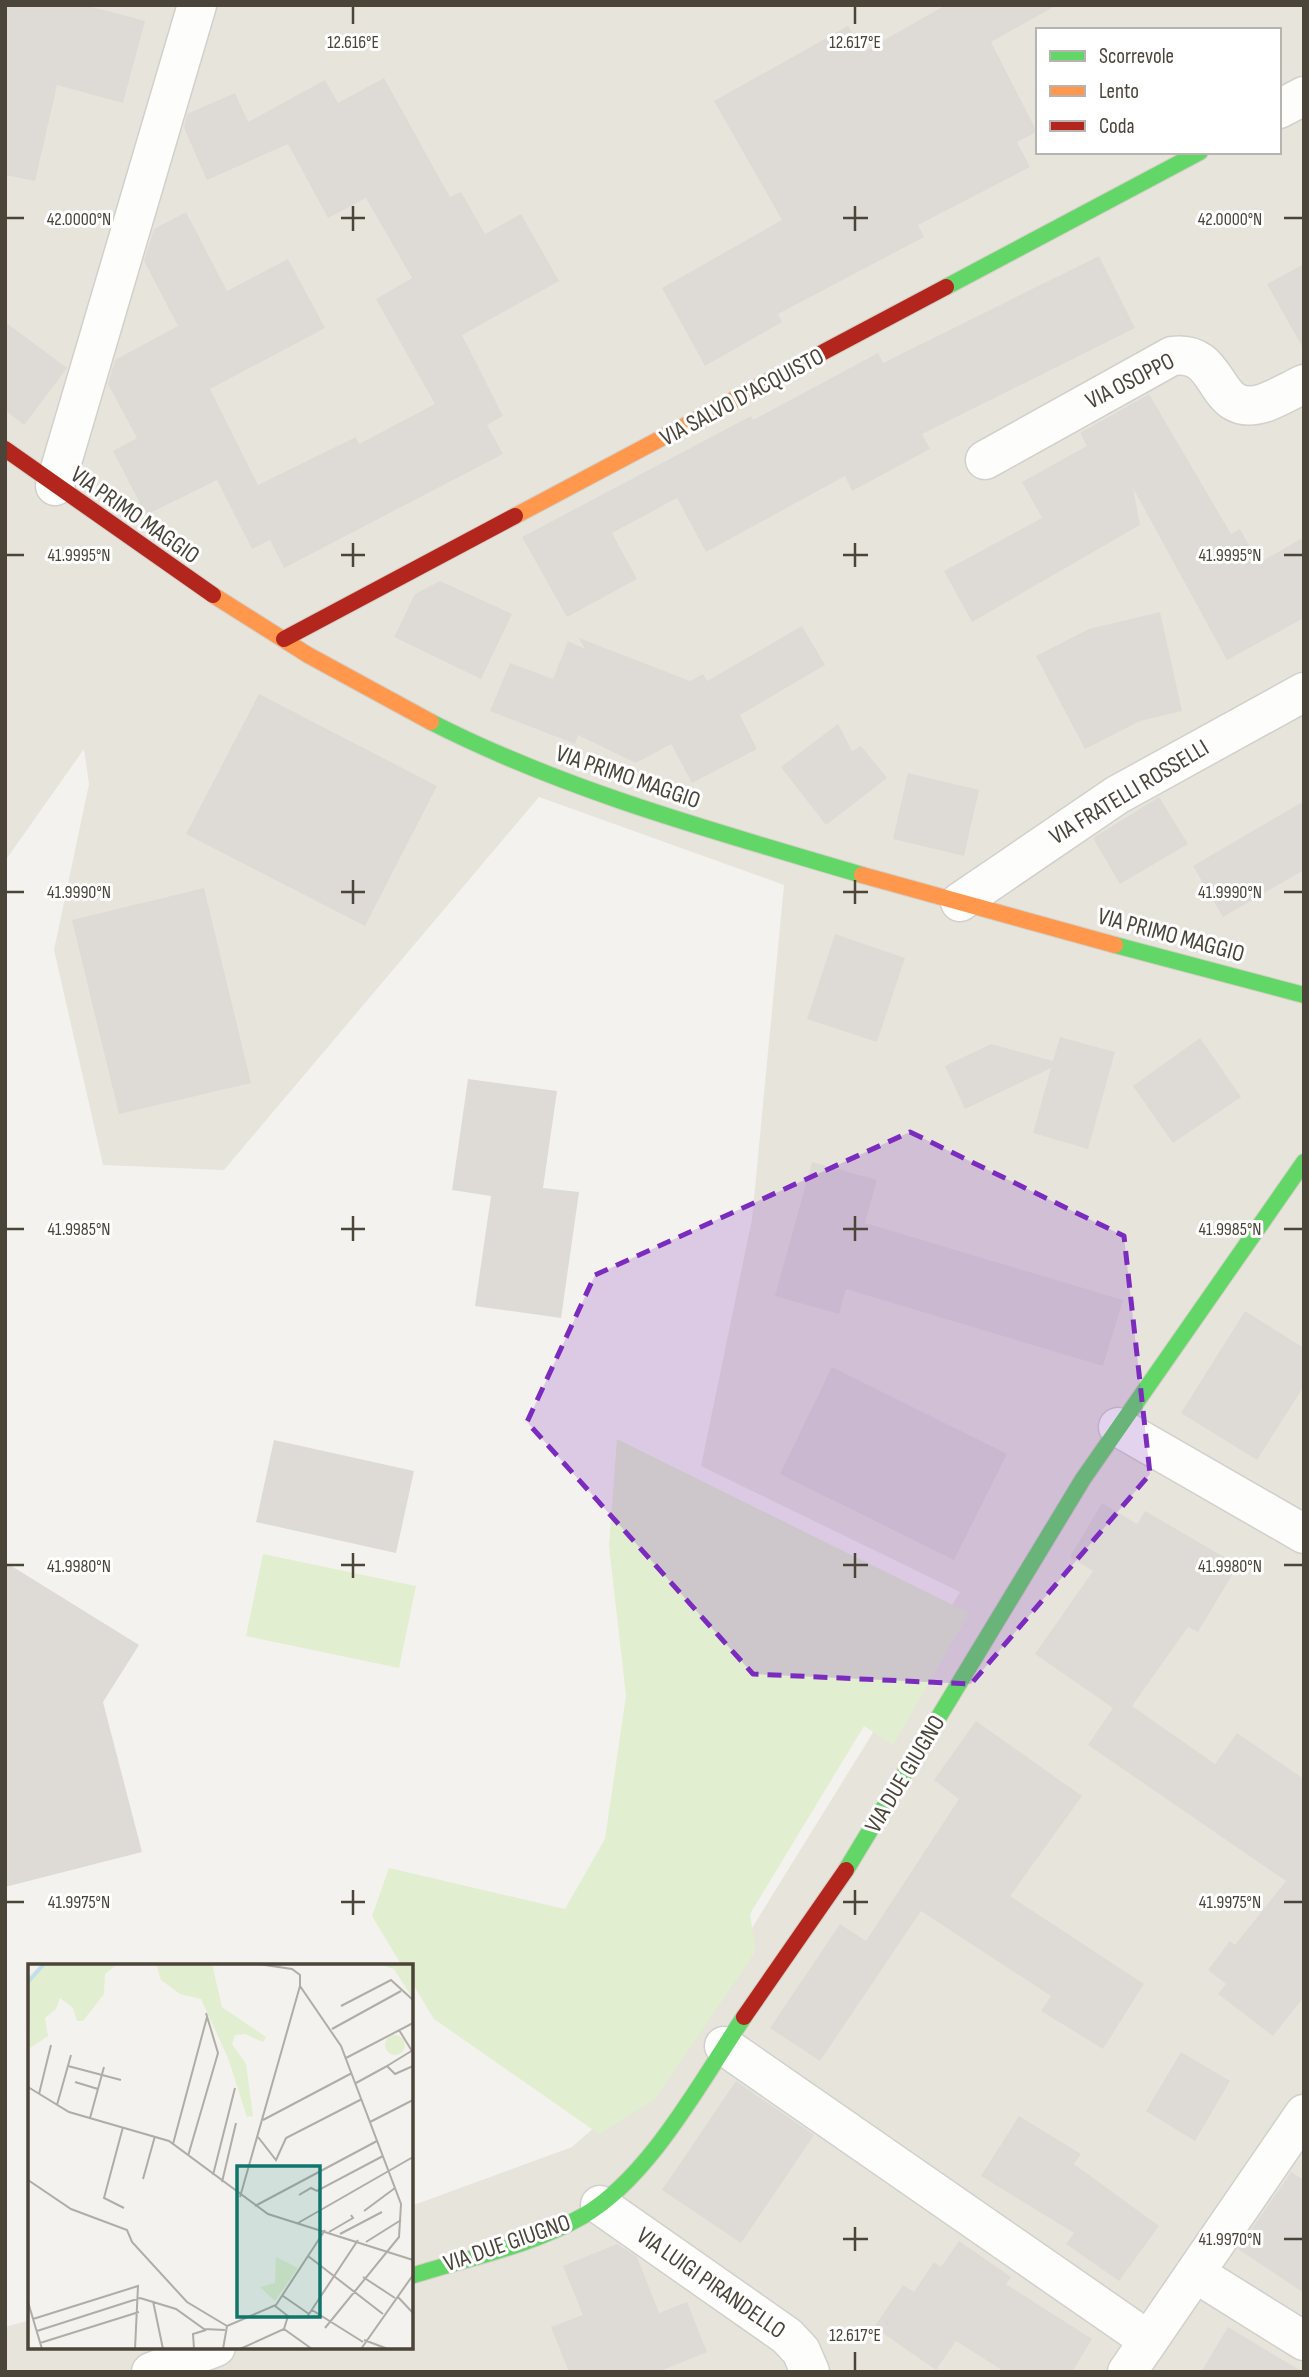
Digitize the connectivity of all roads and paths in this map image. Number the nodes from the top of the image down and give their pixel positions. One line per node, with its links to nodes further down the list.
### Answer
1 (197, 5): 8 (street)
2 (1304, 96): 3 (street)
3 (1281, 108)
4 (1195, 154): 9 (street, VIA SALVO D'ACQUISTO)
5 (1304, 384): 7 (street, VIA OSOPPO)
6 (5, 449): 8 (street, VIA PRIMO MAGGIO)
7 (985, 460)
8 (55, 486): 9 (street, VIA PRIMO MAGGIO)
9 (284, 639): 11 (street, VIA PRIMO MAGGIO)
10 (1304, 692): 11 (street, VIA FRATELLI ROSSELLI)
11 (960, 902): 12 (street, VIA PRIMO MAGGIO)
12 (1304, 995)
13 (1304, 1162): 14 (street, VIA DUE GIUGNO)
14 (1118, 1427): 15 (street); 16 (street, VIA DUE GIUGNO)
15 (1304, 1534)
16 (724, 2046): 18 (street, VIA DUE GIUGNO); 21 (street)
17 (1304, 2114): 19 (street)
18 (600, 2205): 20 (street, VIA DUE GIUGNO); 25 (street, VIA LUIGI PIRANDELLO)
19 (1195, 2273): 21 (street); 22 (street)
20 (413, 2275)
21 (1148, 2340): 26 (street)
22 (1304, 2341)
23 (211, 2349): 24 (street)
24 (151, 2372)
25 (810, 2372)
26 (1127, 2372)

